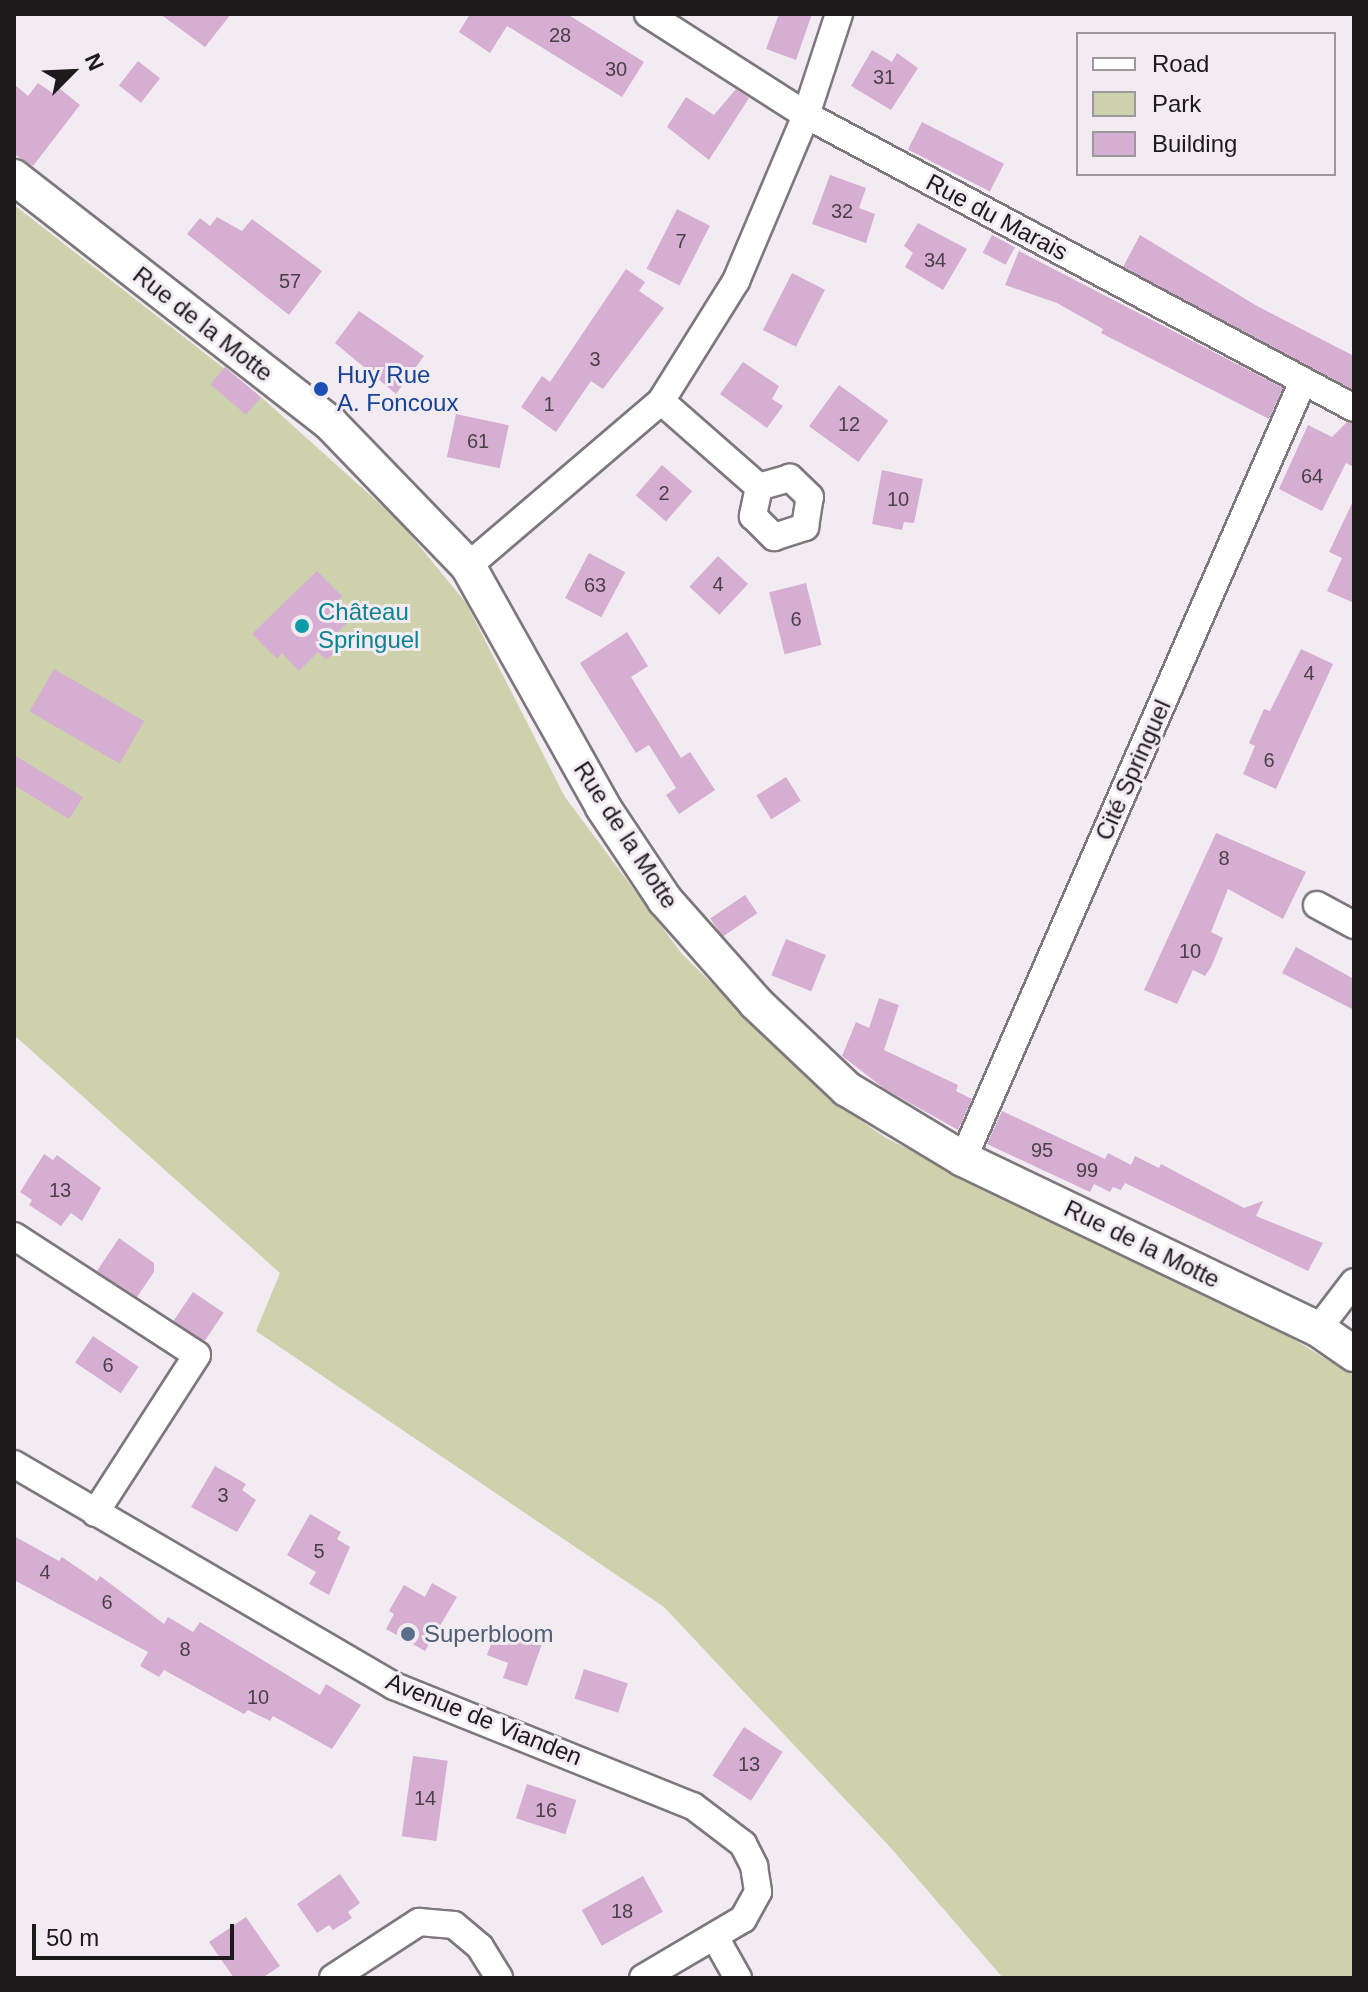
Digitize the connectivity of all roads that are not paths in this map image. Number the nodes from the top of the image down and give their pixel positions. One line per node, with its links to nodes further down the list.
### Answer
1 (648, 14): 3 (street, Rue du Marais)
2 (839, 14): 3 (street)
3 (806, 115): 5 (street, Rue du Marais); 6 (street)
4 (14, 177): 9 (street, Rue de la Motte)
5 (1303, 381): 7 (street, Rue du Marais); 12 (street, Cité Springuel)
6 (661, 401): 8 (street); 9 (street)
7 (1354, 408)
8 (759, 487)
9 (468, 566): 12 (street, Rue de la Motte)
10 (1317, 905): 11 (street)
11 (1354, 925)
12 (963, 1159): 15 (street, Rue de la Motte)
13 (14, 1236): 18 (street)
14 (1354, 1282): 15 (street)
15 (1318, 1329): 16 (street, Rue de la Motte)
16 (1354, 1354)
17 (14, 1464): 18 (street, Avenue de Vianden)
18 (95, 1513): 19 (street, Avenue de Vianden)
19 (716, 1939): 22 (street, Avenue de Vianden); 23 (street)
20 (333, 1978): 21 (street)
21 (499, 1978)
22 (643, 1978)
23 (738, 1978)

